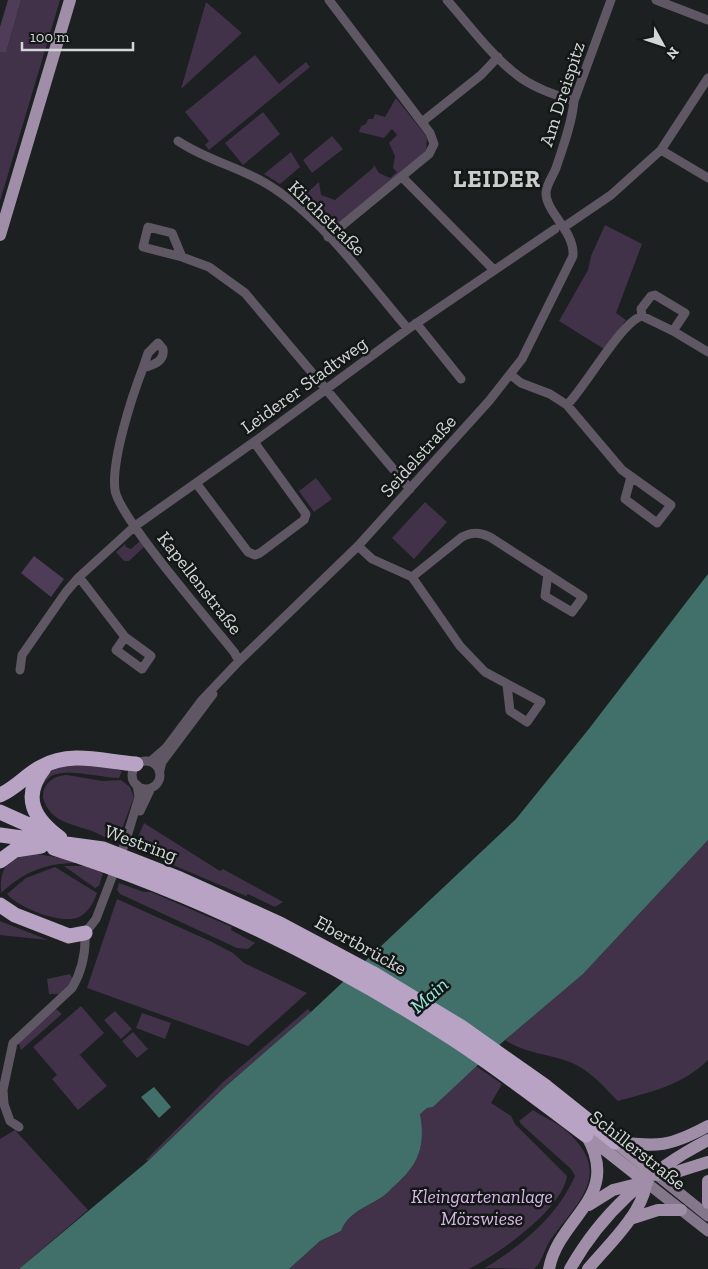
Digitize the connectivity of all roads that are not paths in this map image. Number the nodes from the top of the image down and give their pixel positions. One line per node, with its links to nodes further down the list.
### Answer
1 (70, 0): 16 (main road)
2 (329, 0): 10 (street)
3 (446, 0): 7 (street)
4 (611, 0): 9 (street, Am Dreispitz)
5 (656, 0): 6 (street)
6 (708, 20)
7 (498, 57): 9 (street); 10 (street)
8 (708, 78): 12 (street, Leiderer Stadtweg)
9 (574, 101): 15 (street, Am Dreispitz)
10 (422, 122): 13 (street)
11 (178, 142): 17 (street, Kirchstraße)
12 (661, 150): 14 (street); 15 (street, Leiderer Stadtweg)
13 (402, 177): 17 (street); 19 (street)
14 (708, 178)
15 (560, 227): 19 (street, Leiderer Stadtweg); 25 (street, Seidelstraße)
16 (0, 235)
17 (328, 237): 21 (street, Kirchstraße)
18 (182, 257): 18 (street); 27 (street)
19 (494, 270): 21 (street, Leiderer Stadtweg)
20 (642, 316): 22 (street); 22 (street); 28 (street)
21 (412, 326): 26 (street, Kirchstraße); 27 (street, Leiderer Stadtweg)
22 (673, 331): 23 (street)
23 (708, 352)
24 (143, 368): 33 (street, Kapellenstraße)
25 (511, 375): 28 (street); 32 (street, Seidelstraße)
26 (461, 379)
27 (327, 388): 29 (street, Leiderer Stadtweg); 32 (street)
28 (567, 405): 30 (street)
29 (254, 442): 31 (street, Leiderer Stadtweg); 31 (street)
30 (631, 477): 30 (street)
31 (196, 483): 33 (street, Leiderer Stadtweg)
32 (410, 490): 34 (street, Seidelstraße)
33 (135, 526): 36 (street, Leiderer Stadtweg); 39 (street, Kapellenstraße)
34 (358, 546): 37 (street); 39 (street, Seidelstraße)
35 (548, 574): 35 (street); 37 (street)
36 (79, 577): 38 (street); 40 (street, Leiderer Stadtweg)
37 (412, 577): 42 (street)
38 (125, 637)
39 (238, 660): 41 (street, Seidelstraße)
40 (20, 670)
41 (225, 675): 44 (street, Seidelstraße); 45 (street, Seidelstraße)
42 (507, 685)
43 (51, 762): 45 (highway); 47 (highway); 51 (highway)
44 (160, 770): 45 (street); 46 (street, Seidelstraße)
45 (139, 771): 46 (street); 49 (street)
46 (151, 788): 49 (street, Seidelstraße)
47 (0, 795)
48 (0, 812): 51 (highway)
49 (133, 819): 57 (street)
50 (5, 834): 51 (highway, Westring); 52 (highway, Westring)
51 (66, 841): 53 (highway, Westring)
52 (45, 845): 53 (highway, Westring); 54 (highway)
53 (100, 856): 56 (highway, Westring)
54 (0, 862)
55 (0, 905): 57 (highway)
56 (244, 915): 58 (highway, Ebertbrücke)
57 (85, 933): 60 (street)
58 (570, 1114): 61 (highway, Schillerstraße); 62 (highway, Schillerstraße)
59 (708, 1126): 63 (main road)
60 (19, 1127)
61 (586, 1135): 66 (main road, Schillerstraße); 69 (main road)
62 (616, 1142): 63 (main road); 66 (main road, Schillerstraße)
63 (672, 1143): 66 (main road)
64 (702, 1143): 75 (main road)
65 (708, 1162): 66 (main road)
66 (652, 1179): 69 (main road); 70 (main road, Schillerstraße); 71 (main road, Schillerstraße); 72 (main road)
67 (708, 1181): 68 (main road)
68 (708, 1203)
69 (583, 1210): 74 (main road)
70 (681, 1210): 72 (main road); 73 (main road, Schillerstraße)
71 (708, 1216)
72 (630, 1219): 76 (main road)
73 (708, 1231)
74 (549, 1269)
75 (570, 1269)
76 (588, 1269)

